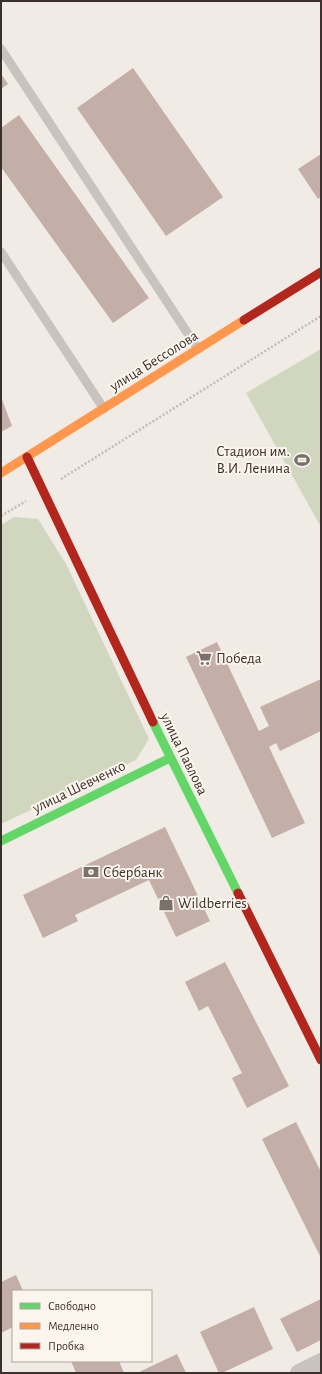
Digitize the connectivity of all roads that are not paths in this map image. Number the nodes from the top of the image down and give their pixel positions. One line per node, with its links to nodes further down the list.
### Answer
1 (1, 49): 4 (lane)
2 (1, 252): 5 (lane)
3 (321, 272): 4 (street, улица Бессолова)
4 (198, 349): 5 (street, улица Бессолова)
5 (104, 409): 6 (street, улица Бессолова)
6 (27, 457): 7 (street, улица Бессолова); 8 (street, улица Павлова)
7 (1, 473)
8 (170, 758): 9 (street, улица Шевченко); 10 (street, улица Павлова)
9 (1, 841)
10 (321, 1060)
11 (321, 1362): 12 (street)
12 (299, 1373)

